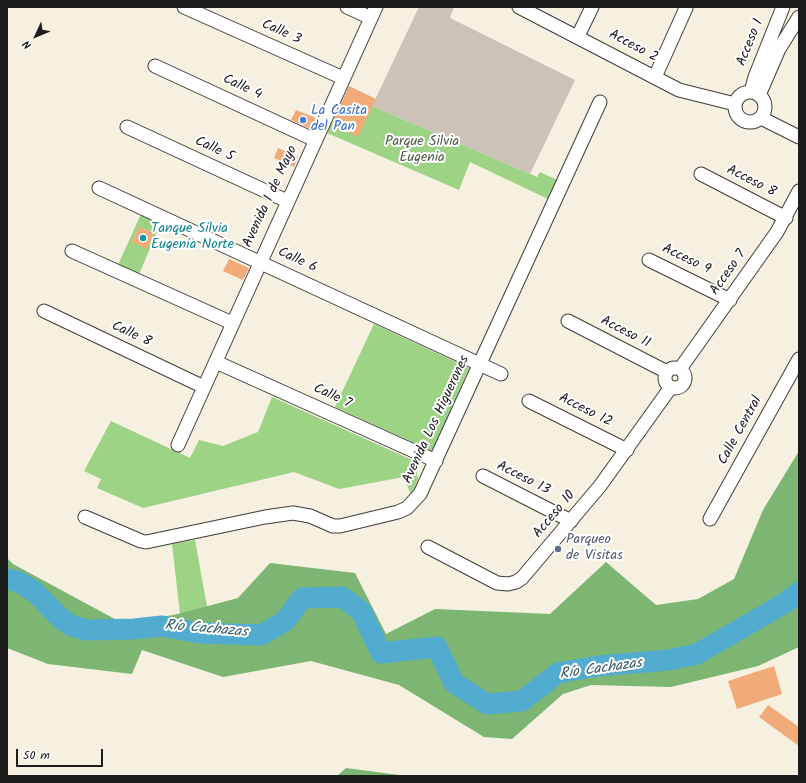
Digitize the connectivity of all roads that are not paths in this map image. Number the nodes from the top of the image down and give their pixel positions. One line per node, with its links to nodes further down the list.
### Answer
1 (184, 7): 13 (street, Calle 3)
2 (346, 7): 7 (street)
3 (519, 7): 9 (street, Acceso 2)
4 (592, 7): 9 (street)
5 (783, 7): 10 (street, Acceso 1)
6 (686, 8): 12 (street)
7 (373, 13): 13 (street, Avenida 1 de Mayo)
8 (799, 16): 10 (street, Acceso 1)
9 (578, 36): 12 (street, Acceso 2)
10 (773, 47): 14 (street, Acceso 1)
11 (155, 66): 20 (street, Calle 4)
12 (655, 77): 16 (street, Acceso 2)
13 (343, 78): 20 (street, Avenida 1 de Mayo)
14 (755, 94): 16 (street); 17 (street)
15 (600, 102): 35 (street, Avenida Los Higuerones)
16 (735, 104): 17 (street)
17 (761, 118): 19 (street)
18 (127, 128): 24 (street, Calle 5)
19 (799, 136)
20 (315, 140): 24 (street, Avenida 1 de Mayo)
21 (701, 174): 25 (street, Acceso 8)
22 (99, 188): 28 (street, Calle 6)
23 (799, 191): 25 (street, Acceso 7)
24 (287, 201): 28 (street, Avenida 1 de Mayo)
25 (786, 218): 29 (street, Acceso 7)
26 (72, 251): 32 (street)
27 (649, 260): 29 (street, Acceso 9)
28 (260, 262): 32 (street, Avenida 1 de Mayo); 35 (street, Calle 6)
29 (730, 300): 36 (street, Acceso 7)
30 (44, 311): 39 (street, Calle 8)
31 (568, 321): 37 (street, Acceso 11)
32 (232, 323): 34 (street, Avenida 1 de Mayo)
33 (799, 359): 47 (street, Calle Central)
34 (216, 362): 39 (street, Avenida 1 de Mayo); 44 (street, Calle 7)
35 (480, 365): 38 (street, Calle 6); 44 (street, Avenida Los Higuerones)
36 (680, 369): 37 (street); 40 (street)
37 (667, 372): 40 (street)
38 (501, 374)
39 (204, 387): 42 (street, Avenida 1 de Mayo)
40 (671, 387): 43 (street, Acceso 10)
41 (529, 401): 43 (street, Acceso 12)
42 (178, 445)
43 (627, 450): 48 (street, Acceso 10)
44 (436, 461): 46 (street, Avenida Los Higuerones)
45 (483, 476): 48 (street, Acceso 13)
46 (85, 517)
47 (710, 519)
48 (570, 521): 49 (street, Acceso 10)
49 (428, 547)

